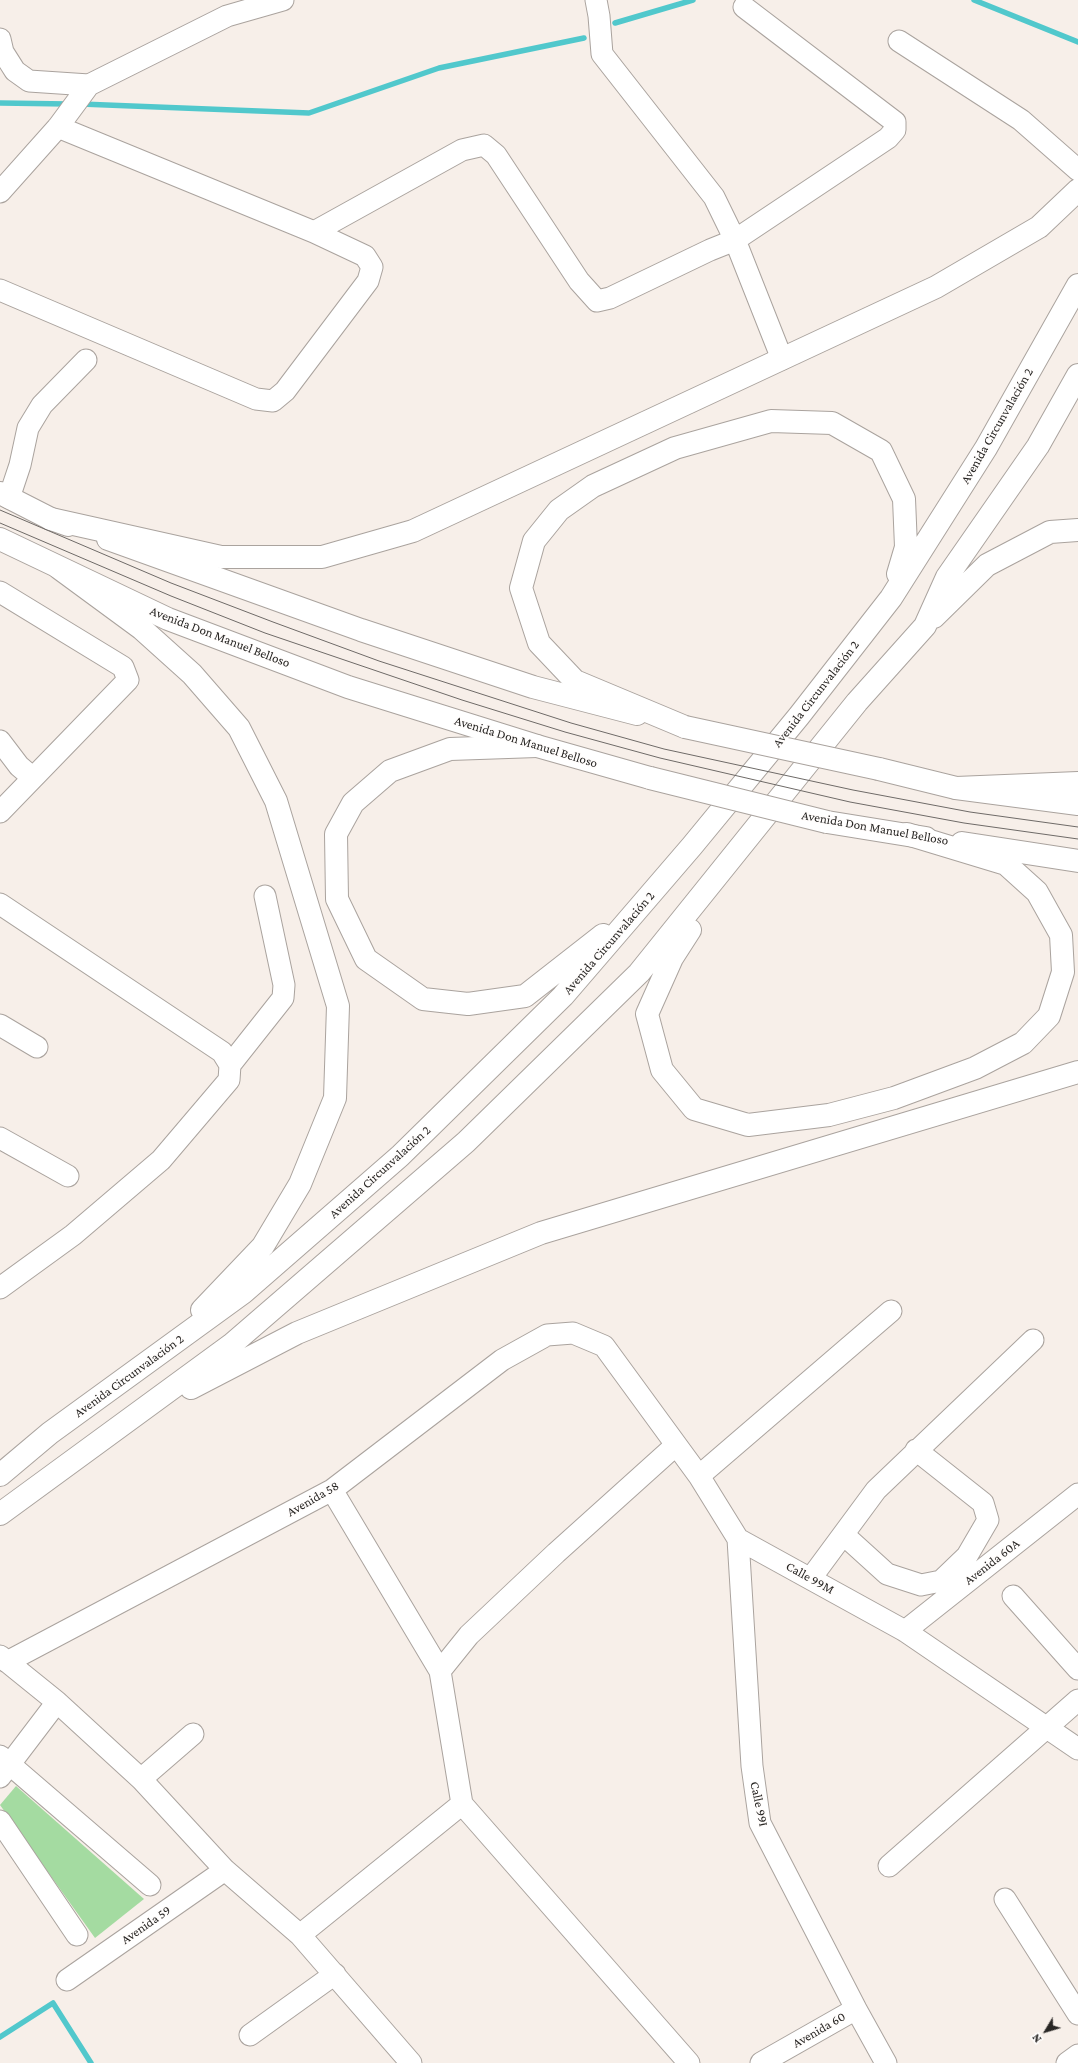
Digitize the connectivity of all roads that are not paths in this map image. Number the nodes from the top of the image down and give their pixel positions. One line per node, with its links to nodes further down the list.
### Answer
1 (282, 0): 4 (street)
2 (596, 0): 13 (street)
3 (744, 7): 13 (street)
4 (224, 8): 7 (street)
5 (0, 39): 7 (street)
6 (899, 41): 9 (street)
7 (86, 89): 8 (street)
8 (63, 121): 11 (street); 12 (street)
9 (1078, 170)
10 (1078, 190): 16 (main road)
11 (0, 192)
12 (314, 232): 13 (street); 15 (street)
13 (735, 240): 16 (street)
14 (1078, 285): 25 (main road, Avenida Circunvalación 2)
15 (0, 290)
16 (782, 359): 20 (main road)
17 (86, 360): 19 (street)
18 (1078, 375): 26 (main road)
19 (5, 495): 20 (main road)
20 (51, 519): 27 (main road)
21 (1078, 530): 26 (main road)
22 (0, 539): 23 (main road, Avenida Don Manuel Belloso)
23 (59, 568): 29 (main road, Avenida Don Manuel Belloso); 50 (main road)
24 (0, 592): 30 (street)
25 (891, 598): 27 (main road); 40 (main road, Avenida Circunvalación 2)
26 (925, 626): 35 (main road)
27 (685, 727): 32 (main road, bridge)
28 (0, 741): 30 (street)
29 (537, 746): 36 (main road, Avenida Don Manuel Belloso, bridge); 40 (main road)
30 (33, 778): 34 (street)
31 (1078, 783): 32 (main road)
32 (956, 788): 33 (main road)
33 (1078, 804)
34 (0, 812)
35 (756, 829): 36 (main road); 51 (main road)
36 (907, 834): 37 (main road, Avenida Don Manuel Belloso)
37 (1078, 861)
38 (265, 896): 43 (street)
39 (0, 904): 43 (street)
40 (642, 904): 50 (main road, Avenida Circunvalación 2)
41 (0, 1025): 42 (street)
42 (37, 1047)
43 (230, 1065): 47 (street)
44 (1078, 1072): 51 (main road)
45 (0, 1138): 46 (street)
46 (68, 1176)
47 (0, 1288)
48 (891, 1311): 55 (street)
49 (1033, 1340): 53 (street)
50 (161, 1352): 54 (main road, Avenida Circunvalación 2)
51 (131, 1418): 58 (main road)
52 (676, 1445): 55 (street); 56 (street, Avenida 58); 66 (street)
53 (916, 1450): 59 (street); 59 (street)
54 (0, 1475)
55 (699, 1476): 60 (street)
56 (332, 1490): 64 (street, Avenida 58); 66 (street)
57 (1078, 1494): 63 (street, Avenida 60A)
58 (0, 1514)
59 (844, 1535): 61 (street)
60 (738, 1539): 61 (street, Calle 99M); 84 (street, Calle 99I)
61 (811, 1578): 63 (street, Calle 99M)
62 (1013, 1596): 65 (street)
63 (905, 1630): 69 (street, Calle 99M)
64 (4, 1659): 68 (street)
65 (1078, 1669)
66 (440, 1671): 74 (street)
67 (1078, 1700): 69 (street)
68 (57, 1702): 72 (street); 73 (street)
69 (1048, 1728): 71 (street, Calle 99M); 76 (street)
70 (193, 1734): 73 (street)
71 (1078, 1749)
72 (3, 1766): 78 (street)
73 (141, 1779): 77 (street)
74 (462, 1804): 81 (street); 89 (street)
75 (0, 1821): 80 (street)
76 (889, 1866)
77 (225, 1870): 81 (street); 83 (street, Avenida 59)
78 (150, 1885)
79 (1005, 1899): 85 (street)
80 (77, 1935)
81 (300, 1935): 82 (street)
82 (335, 1974): 86 (street); 88 (street)
83 (67, 1980)
84 (856, 2009): 90 (street, Avenida 60); 91 (street, Calle 99I)
85 (1078, 2014)
86 (250, 2035)
87 (1078, 2055): 92 (street)
88 (410, 2063)
89 (689, 2063)
90 (761, 2063)
91 (886, 2063)
92 (1067, 2063)

